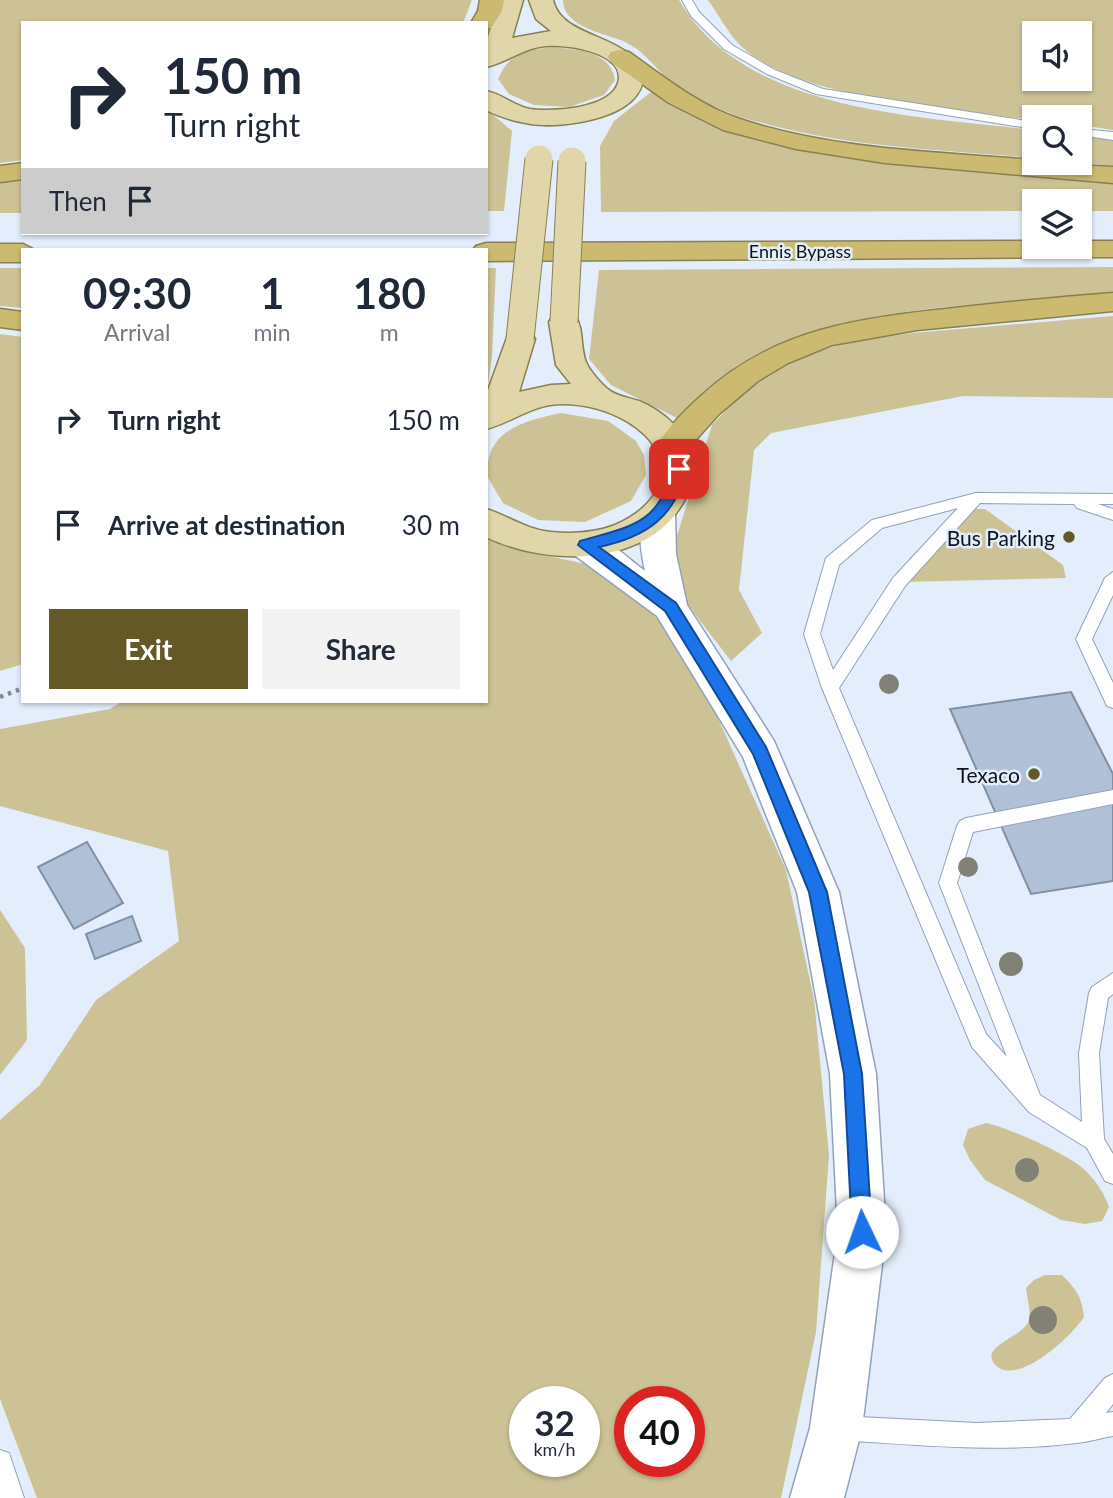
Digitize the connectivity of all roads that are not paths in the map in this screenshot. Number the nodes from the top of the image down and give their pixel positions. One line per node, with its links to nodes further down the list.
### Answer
1 (492, 0): 5 (highway)
2 (511, 0): 7 (main road)
3 (541, 0): 6 (main road)
4 (687, 0): 11 (lane)
5 (484, 21)
6 (588, 43): 7 (main road); 8 (main road)
7 (491, 57)
8 (620, 57): 10 (main road); 16 (highway)
9 (497, 104): 10 (main road); 31 (main road, bridge)
10 (598, 110): 30 (main road, bridge)
11 (1022, 124)
12 (1092, 133): 13 (lane)
13 (1113, 136)
14 (21, 171): 15 (highway)
15 (0, 174)
16 (1113, 175)
17 (1113, 226): 19 (highway)
18 (1022, 227): 20 (highway, Ennis Bypass)
19 (1092, 227)
20 (488, 228)
21 (0, 229): 22 (highway)
22 (21, 229)
23 (1113, 250): 24 (highway, Ennis Bypass)
24 (488, 252)
25 (0, 253): 26 (highway)
26 (21, 253)
27 (1113, 302): 32 (highway)
28 (0, 318): 29 (highway)
29 (21, 321)
30 (598, 397): 31 (main road); 32 (main road)
31 (492, 415)
32 (673, 446): 36 (main road)
33 (976, 498): 34 (lane); 42 (lane); 42 (lane)
34 (1069, 499): 35 (lane); 37 (lane)
35 (1113, 499)
36 (658, 514): 39 (main road); 41 (street)
37 (1113, 515)
38 (488, 522): 39 (main road)
39 (585, 545): 41 (street)
40 (1113, 578): 43 (lane)
41 (670, 607): 51 (street)
42 (830, 688): 46 (lane)
43 (1113, 701)
44 (1113, 797): 46 (lane)
45 (1113, 982): 47 (lane)
46 (1036, 1105): 47 (lane)
47 (1094, 1141): 48 (lane)
48 (1113, 1174)
49 (1113, 1386): 52 (lane)
50 (1113, 1424): 52 (lane)
51 (836, 1428): 52 (lane); 55 (street)
52 (1075, 1432)
53 (0, 1462): 54 (lane)
54 (12, 1498)
55 (817, 1498)

